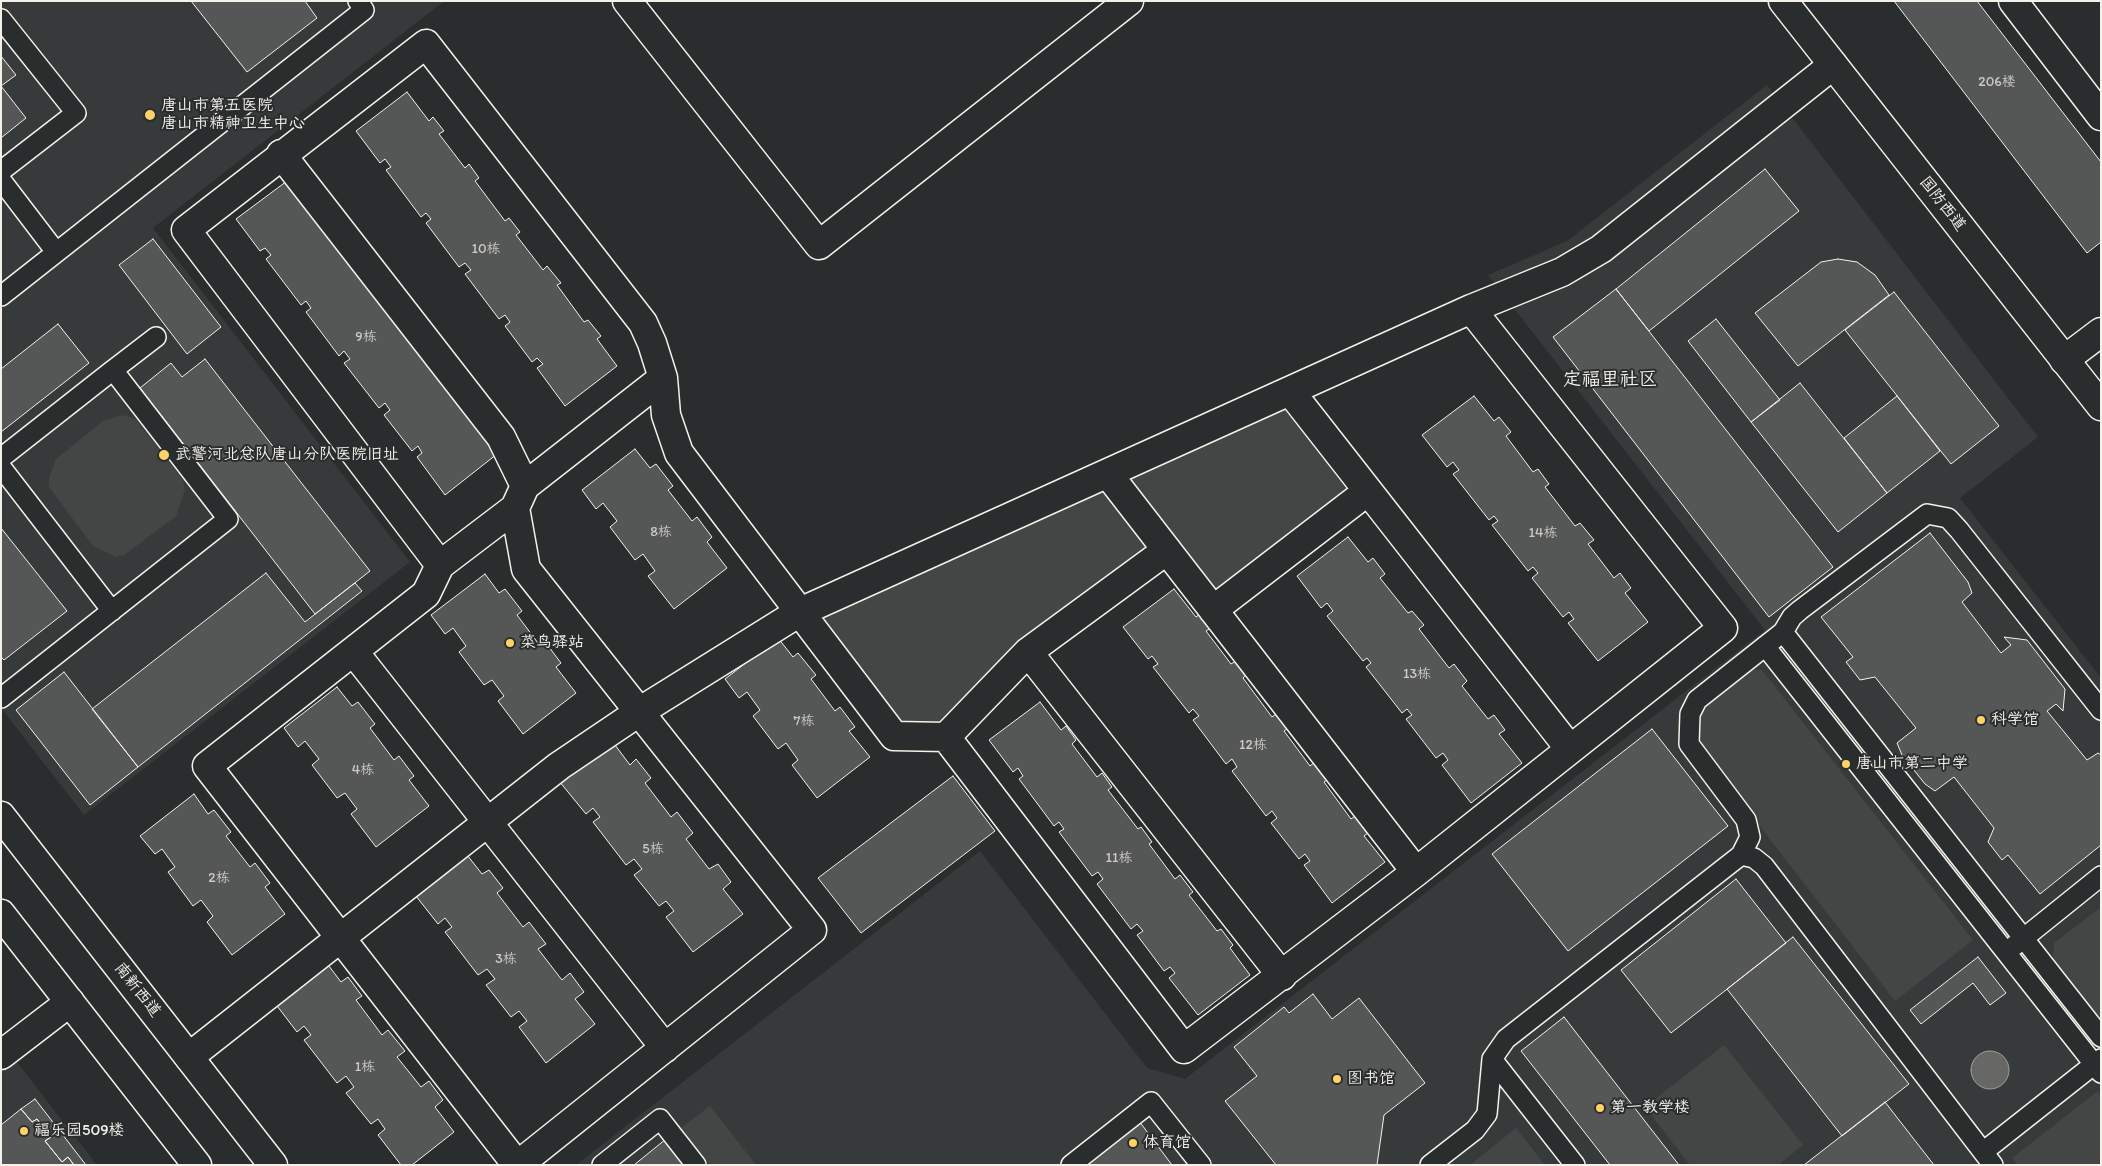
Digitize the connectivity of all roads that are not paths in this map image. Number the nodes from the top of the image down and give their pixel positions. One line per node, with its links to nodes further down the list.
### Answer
1 (358, 1): 12 (lane)
2 (627, 1): 3 (street)
3 (1129, 1)
4 (1783, 1): 7 (street, 国防西道)
5 (2013, 1): 8 (street)
6 (1, 19): 10 (lane)
7 (1833, 65): 14 (street); 17 (street, 国防西道)
8 (2101, 116)
9 (281, 154): 19 (street); 26 (street); 28 (street)
10 (1, 171)
11 (1, 180): 12 (lane)
12 (56, 252): 13 (lane)
13 (1, 296)
14 (1471, 310): 20 (street); 40 (street)
15 (2101, 332): 17 (street)
16 (156, 337): 18 (lane)
17 (2064, 360): 21 (street, 国防西道)
18 (113, 370): 22 (lane); 30 (lane)
19 (663, 378): 26 (street); 31 (street)
20 (1290, 391): 24 (street); 25 (street)
21 (2101, 406)
22 (1, 458)
23 (1, 467): 30 (lane)
24 (1108, 474): 27 (street); 31 (street)
25 (1368, 491): 29 (street); 40 (street)
26 (520, 497): 28 (street); 38 (street)
27 (1166, 550): 29 (street); 35 (street)
28 (440, 565): 34 (street)
29 (1213, 610): 44 (street)
30 (112, 611): 36 (lane)
31 (798, 613): 38 (street); 39 (street)
32 (1783, 632): 33 (lane); 37 (lane); 48 (lane)
33 (1765, 646): 43 (lane); 49 (lane)
34 (354, 652): 42 (street); 47 (street)
35 (1028, 652): 39 (street); 50 (street)
36 (1, 698)
37 (2101, 710)
38 (639, 712): 42 (street); 53 (street)
39 (946, 737): 50 (street)
40 (1570, 750): 44 (street)
41 (1, 816): 55 (street, 南新西道)
42 (487, 822): 47 (street); 53 (street)
43 (1741, 854): 56 (lane); 58 (lane)
44 (1416, 872): 50 (street)
45 (2101, 876): 48 (lane)
46 (1, 914): 51 (street)
47 (340, 937): 55 (street); 61 (street)
48 (2024, 938): 49 (lane); 52 (lane)
49 (2005, 953): 57 (lane)
50 (1282, 976)
51 (70, 1002): 54 (street); 59 (street)
52 (2101, 1037)
53 (665, 1048): 61 (street)
54 (1, 1055)
55 (189, 1057): 60 (street, 南新西道)
56 (1492, 1059): 66 (lane); 67 (lane)
57 (2099, 1066): 58 (lane)
58 (1988, 1158)
59 (197, 1165)
60 (273, 1165)
61 (518, 1165)
62 (602, 1165): 63 (lane)
63 (696, 1165)
64 (1071, 1165): 65 (lane)
65 (1201, 1165)
66 (1430, 1165)
67 (1575, 1165)

